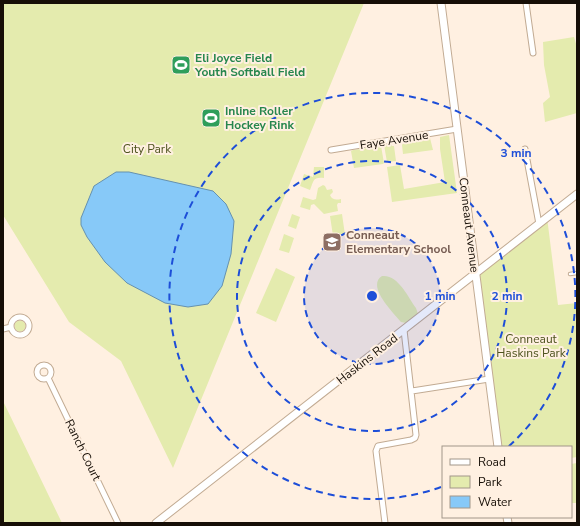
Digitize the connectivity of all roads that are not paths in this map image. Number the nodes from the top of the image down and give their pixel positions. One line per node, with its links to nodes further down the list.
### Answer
1 (441, 3): 4 (main road, Conneaut Avenue)
2 (526, 3): 3 (street)
3 (533, 53)
4 (457, 129): 6 (street, Faye Avenue); 10 (main road, Conneaut Avenue)
5 (525, 149): 8 (street)
6 (331, 150)
7 (577, 194): 8 (main road, Haskins Road)
8 (539, 224): 10 (main road, Haskins Road)
9 (577, 273): 11 (lane)
10 (476, 274): 14 (main road, Haskins Road); 16 (main road, Conneaut Avenue)
11 (570, 274)
12 (11, 327): 13 (street)
13 (3, 329)
14 (404, 330): 17 (street); 20 (main road, Haskins Road)
15 (48, 378): 19 (street, Ranch Court)
16 (489, 379): 17 (street); 18 (main road, Conneaut Avenue)
17 (412, 391): 21 (street)
18 (498, 446)
19 (118, 523)
20 (156, 523)
21 (385, 523)

